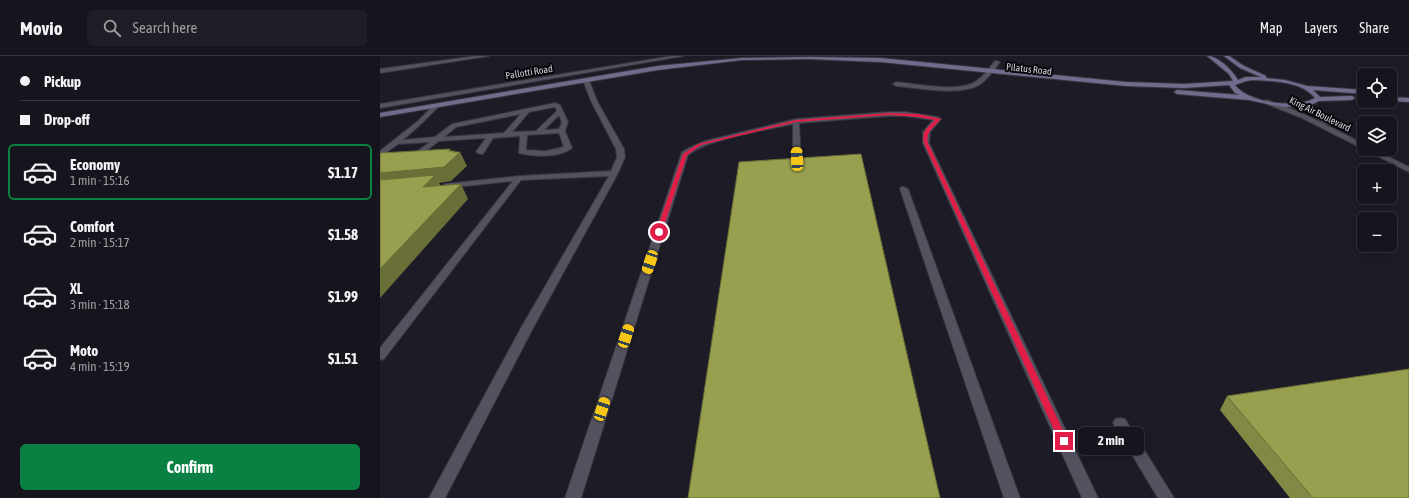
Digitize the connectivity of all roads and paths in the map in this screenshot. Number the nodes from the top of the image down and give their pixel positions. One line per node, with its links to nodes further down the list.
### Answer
1 (487, 56): 5 (street)
2 (680, 56): 26 (street, Pallotti Road)
3 (1209, 56): 13 (street)
4 (1226, 56): 12 (street)
5 (475, 57): 8 (street)
6 (770, 59): 9 (street, Pilatus Road); 10 (street, Pilatus Road)
7 (997, 62): 9 (street)
8 (380, 72)
9 (988, 72): 13 (street, Pilatus Road); 14 (street); 19 (street, Pilatus Road)
10 (625, 74): 11 (street, Pallotti Road)
11 (586, 80): 27 (street, Pallotti Road); 53 (street)
12 (1270, 80): 13 (street, Pilatus Road); 15 (street)
13 (1235, 83): 19 (street)
14 (896, 84)
15 (1304, 87): 16 (street); 21 (street)
16 (1357, 91)
17 (1397, 93): 18 (street)
18 (1409, 94)
19 (1250, 98): 24 (street)
20 (1357, 98): 21 (street)
21 (1318, 99): 25 (street)
22 (1397, 99): 23 (street)
23 (1409, 100)
24 (1266, 102): 25 (street); 43 (street, King Air Boulevard)
25 (1308, 104): 40 (street, King Air Boulevard)
26 (380, 106)
27 (436, 106): 30 (street, Pallotti Road); 42 (street)
28 (528, 111): 29 (street); 31 (street); 36 (street)
29 (560, 111): 33 (street); 34 (street)
30 (380, 115)
31 (492, 117): 38 (street); 41 (street)
32 (796, 121): 50 (street); 60 (street); 62 (street)
33 (562, 131): 34 (street); 35 (street)
34 (537, 133): 35 (street)
35 (524, 134): 36 (street)
36 (506, 135): 37 (street)
37 (491, 136): 38 (street); 45 (street)
38 (473, 137): 39 (street)
39 (460, 138): 41 (street); 44 (street)
40 (1357, 138)
41 (437, 140): 42 (street); 47 (street)
42 (397, 142): 46 (street)
43 (1357, 143)
44 (450, 147)
45 (480, 152)
46 (380, 155)
47 (418, 156)
48 (1381, 156): 52 (street)
49 (1392, 156): 51 (street)
50 (797, 159)
51 (1409, 164)
52 (1409, 170)
53 (614, 173): 54 (street); 59 (street)
54 (519, 178): 55 (street); 57 (street)
55 (442, 186)
56 (904, 190): 61 (street)
57 (380, 356)
58 (1120, 423): 63 (street)
59 (437, 498)
60 (573, 498)
61 (1012, 498)
62 (1090, 498)
63 (1166, 498)

